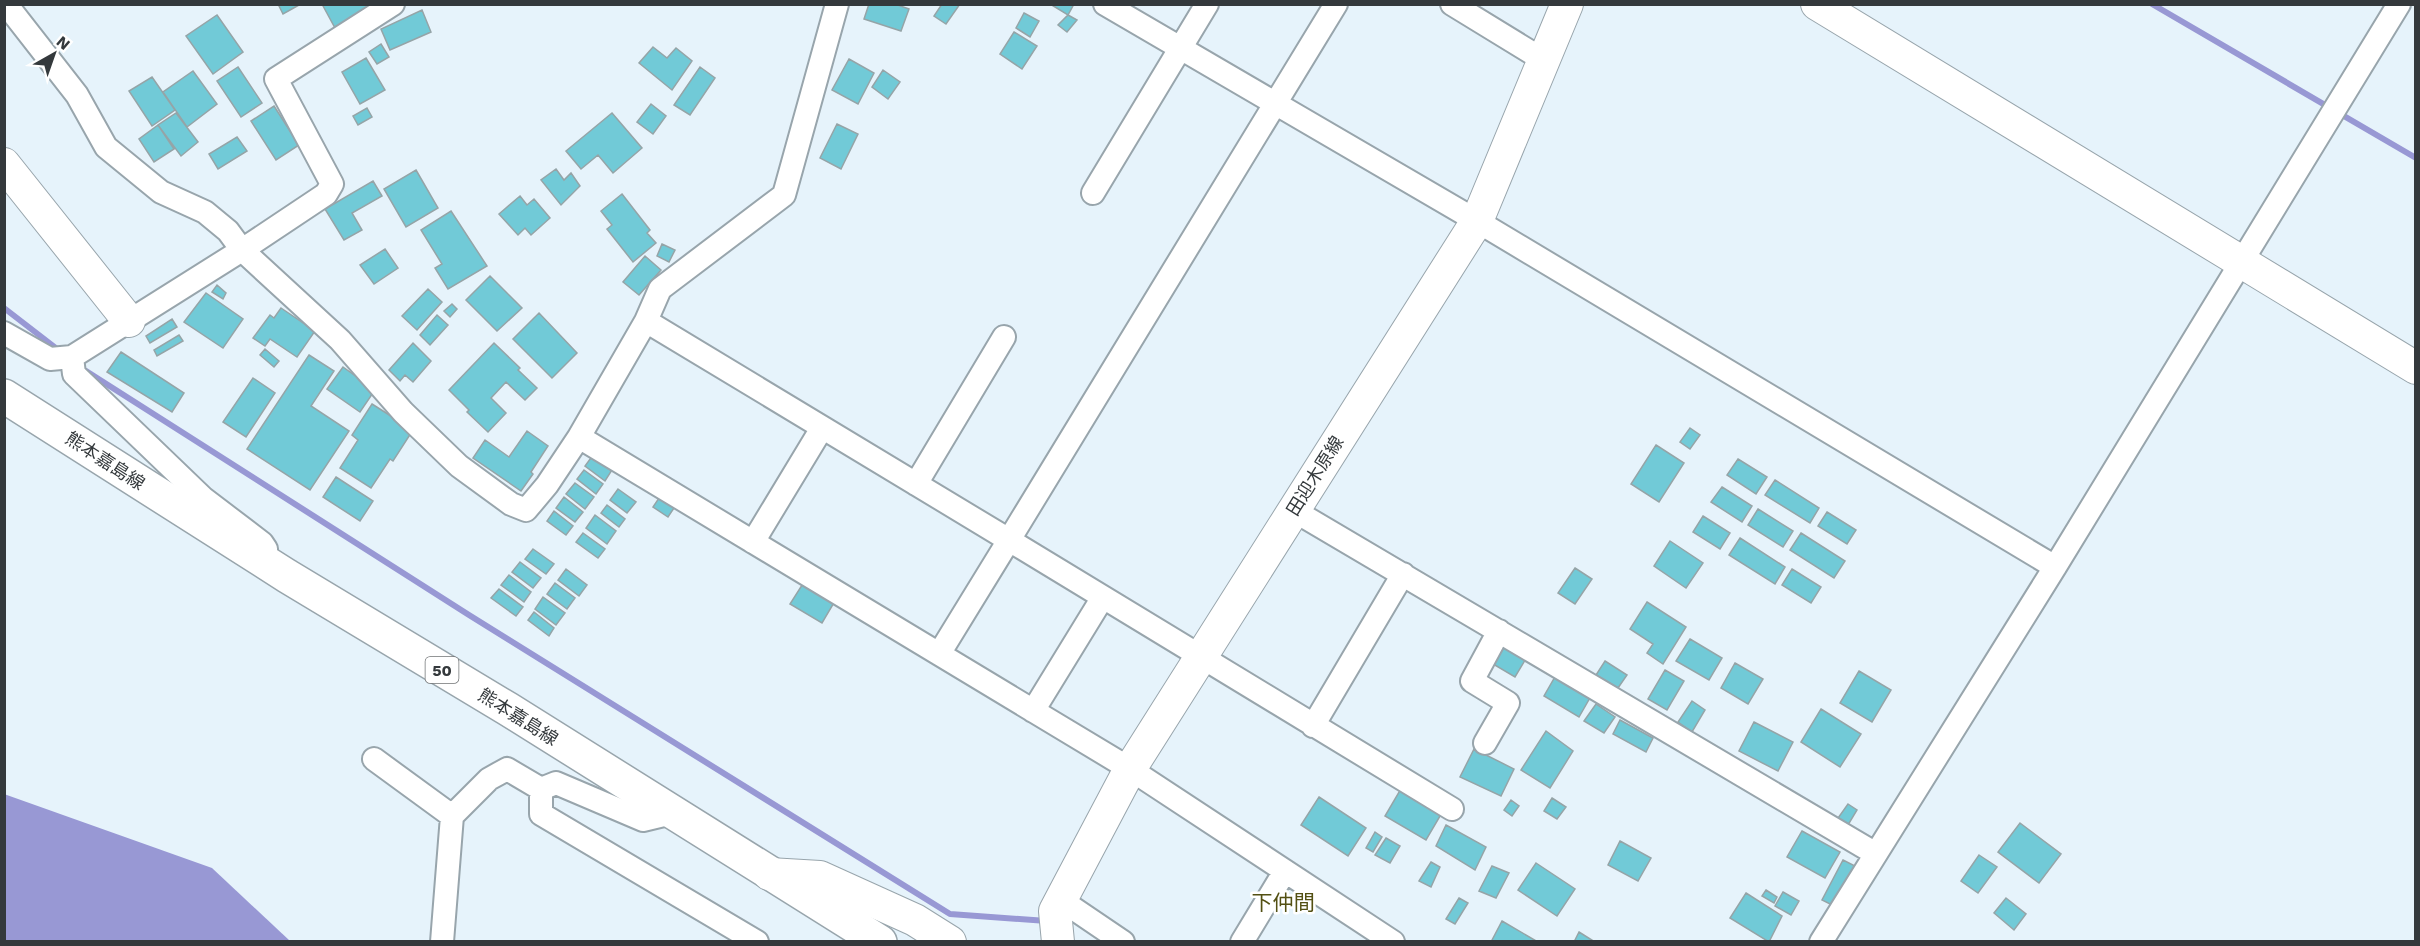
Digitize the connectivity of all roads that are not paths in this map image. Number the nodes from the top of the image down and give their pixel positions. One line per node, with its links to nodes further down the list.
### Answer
1 (6, 4): 17 (street)
2 (393, 4): 17 (street)
3 (837, 4): 20 (street)
4 (1105, 4): 11 (street)
5 (1207, 4): 11 (street)
6 (1336, 4): 13 (street)
7 (1452, 4): 12 (street)
8 (1568, 4): 12 (main road, 田迎木原線)
9 (1817, 4): 18 (main road)
10 (2399, 4): 18 (street)
11 (1180, 48): 13 (street); 15 (street)
12 (1545, 61): 16 (main road, 田迎木原線)
13 (1275, 104): 16 (street); 30 (street)
14 (4, 164): 19 (main road)
15 (1093, 193)
16 (1477, 221): 29 (main road, 田迎木原線); 32 (street)
17 (242, 250): 19 (street); 27 (street)
18 (2243, 261): 24 (main road); 32 (street)
19 (129, 321): 23 (street)
20 (646, 321): 26 (street); 27 (street)
21 (4, 333): 23 (street)
22 (1004, 338): 28 (street)
23 (72, 357): 34 (street)
24 (2415, 368)
25 (4, 396): 34 (main road, 熊本嘉島線 / 50)
26 (822, 428): 28 (street); 31 (street)
27 (579, 437): 31 (street)
28 (916, 484): 30 (street)
29 (1293, 510): 33 (street); 38 (main road, 田迎木原線)
30 (1009, 540): 35 (street); 37 (street)
31 (753, 542): 37 (street)
32 (2055, 567): 48 (street)
33 (1403, 574): 36 (street); 40 (street)
34 (287, 576): 46 (main road, 熊本嘉島線 / 50)
35 (1102, 597): 38 (street); 39 (street)
36 (1499, 631): 41 (street); 48 (street)
37 (939, 654): 39 (street)
38 (1200, 657): 40 (street); 43 (main road, 田迎木原線)
39 (1033, 711): 43 (street)
40 (1313, 726): 45 (street)
41 (1485, 743)
42 (374, 759): 47 (street)
43 (1130, 769): 49 (street); 51 (main road, 田迎木原線)
44 (541, 789): 46 (street); 47 (street); 53 (street)
45 (1452, 809)
46 (672, 813): 50 (main road, 熊本嘉島線 / 50)
47 (452, 816): 52 (street)
48 (1876, 854): 59 (street)
49 (1285, 871): 57 (street); 58 (street)
50 (769, 874): 54 (main road, 熊本嘉島線 / 50); 55 (main road)
51 (1056, 926): 56 (street)
52 (442, 942)
53 (757, 942)
54 (880, 942)
55 (950, 942)
56 (1123, 942)
57 (1242, 942)
58 (1393, 942)
59 (1821, 942)

